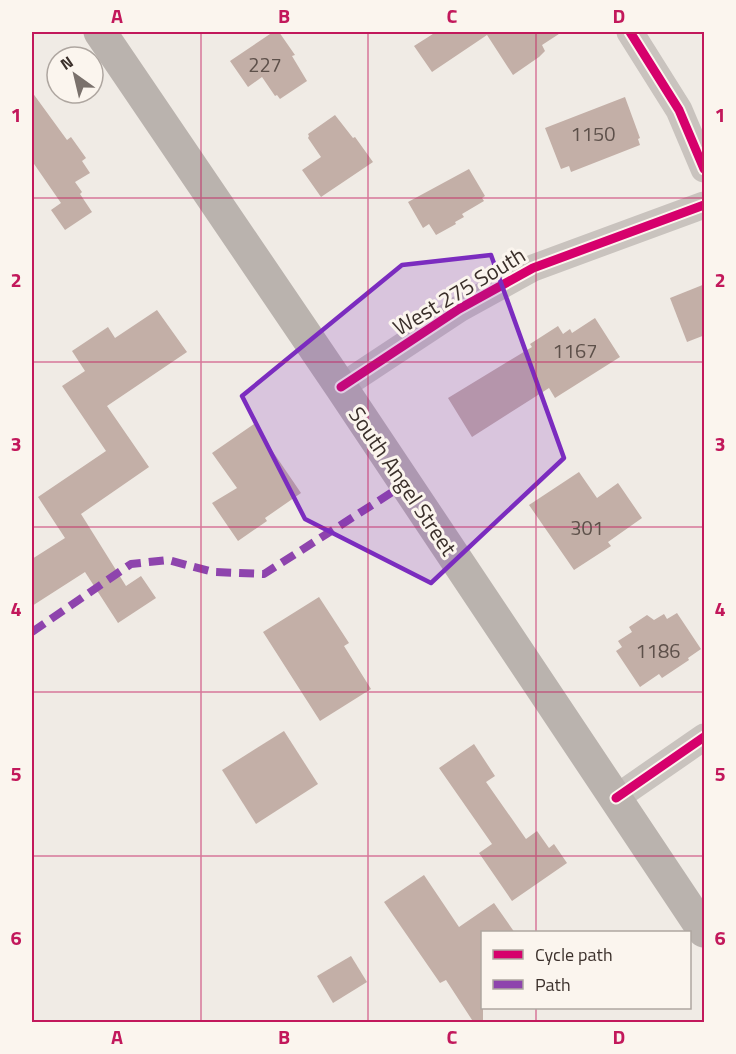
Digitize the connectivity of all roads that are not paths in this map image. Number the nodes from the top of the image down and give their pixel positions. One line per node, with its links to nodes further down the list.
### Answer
1 (99, 32): 5 (main road, South Angel Street)
2 (630, 32): 3 (street)
3 (705, 169)
4 (705, 205): 5 (street, West 275 South)
5 (341, 387): 7 (main road, South Angel Street)
6 (705, 736): 7 (street)
7 (616, 798): 8 (main road, South Angel Street)
8 (705, 931)

